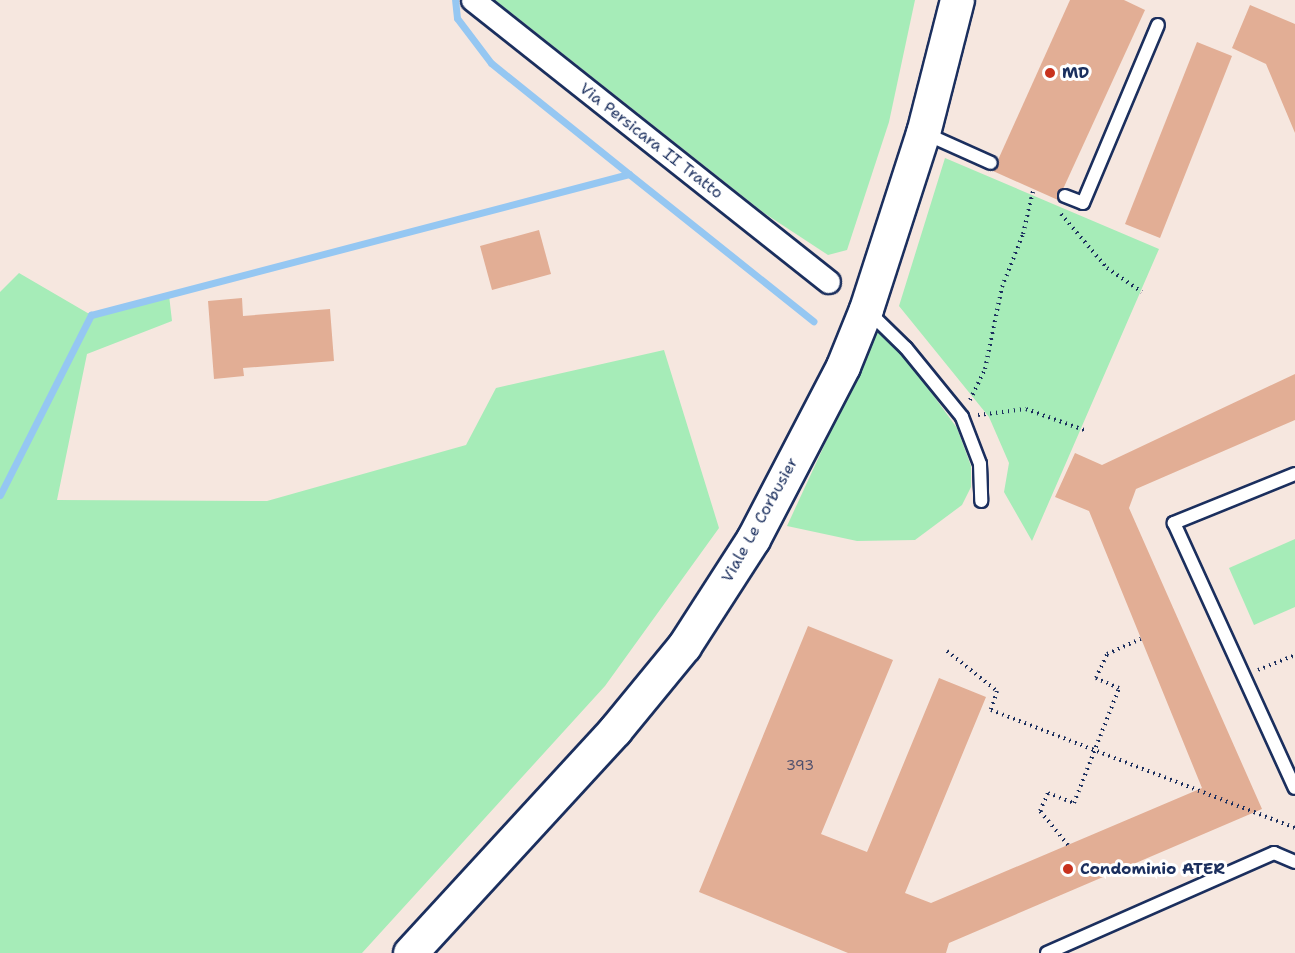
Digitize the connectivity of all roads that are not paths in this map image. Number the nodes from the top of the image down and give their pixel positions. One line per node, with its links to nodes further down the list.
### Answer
1 (473, 0): 7 (street, Via Persicara II Tratto)
2 (957, 0): 4 (street, Viale Le Corbusier)
3 (1158, 25): 6 (lane)
4 (923, 133): 5 (lane); 8 (street, Viale Le Corbusier)
5 (991, 163)
6 (1065, 196)
7 (829, 282)
8 (866, 309): 10 (lane); 13 (street, Viale Le Corbusier)
9 (1295, 474): 11 (lane)
10 (981, 501)
11 (1295, 788)
12 (1295, 862): 14 (lane)
13 (410, 953)
14 (1047, 953)

